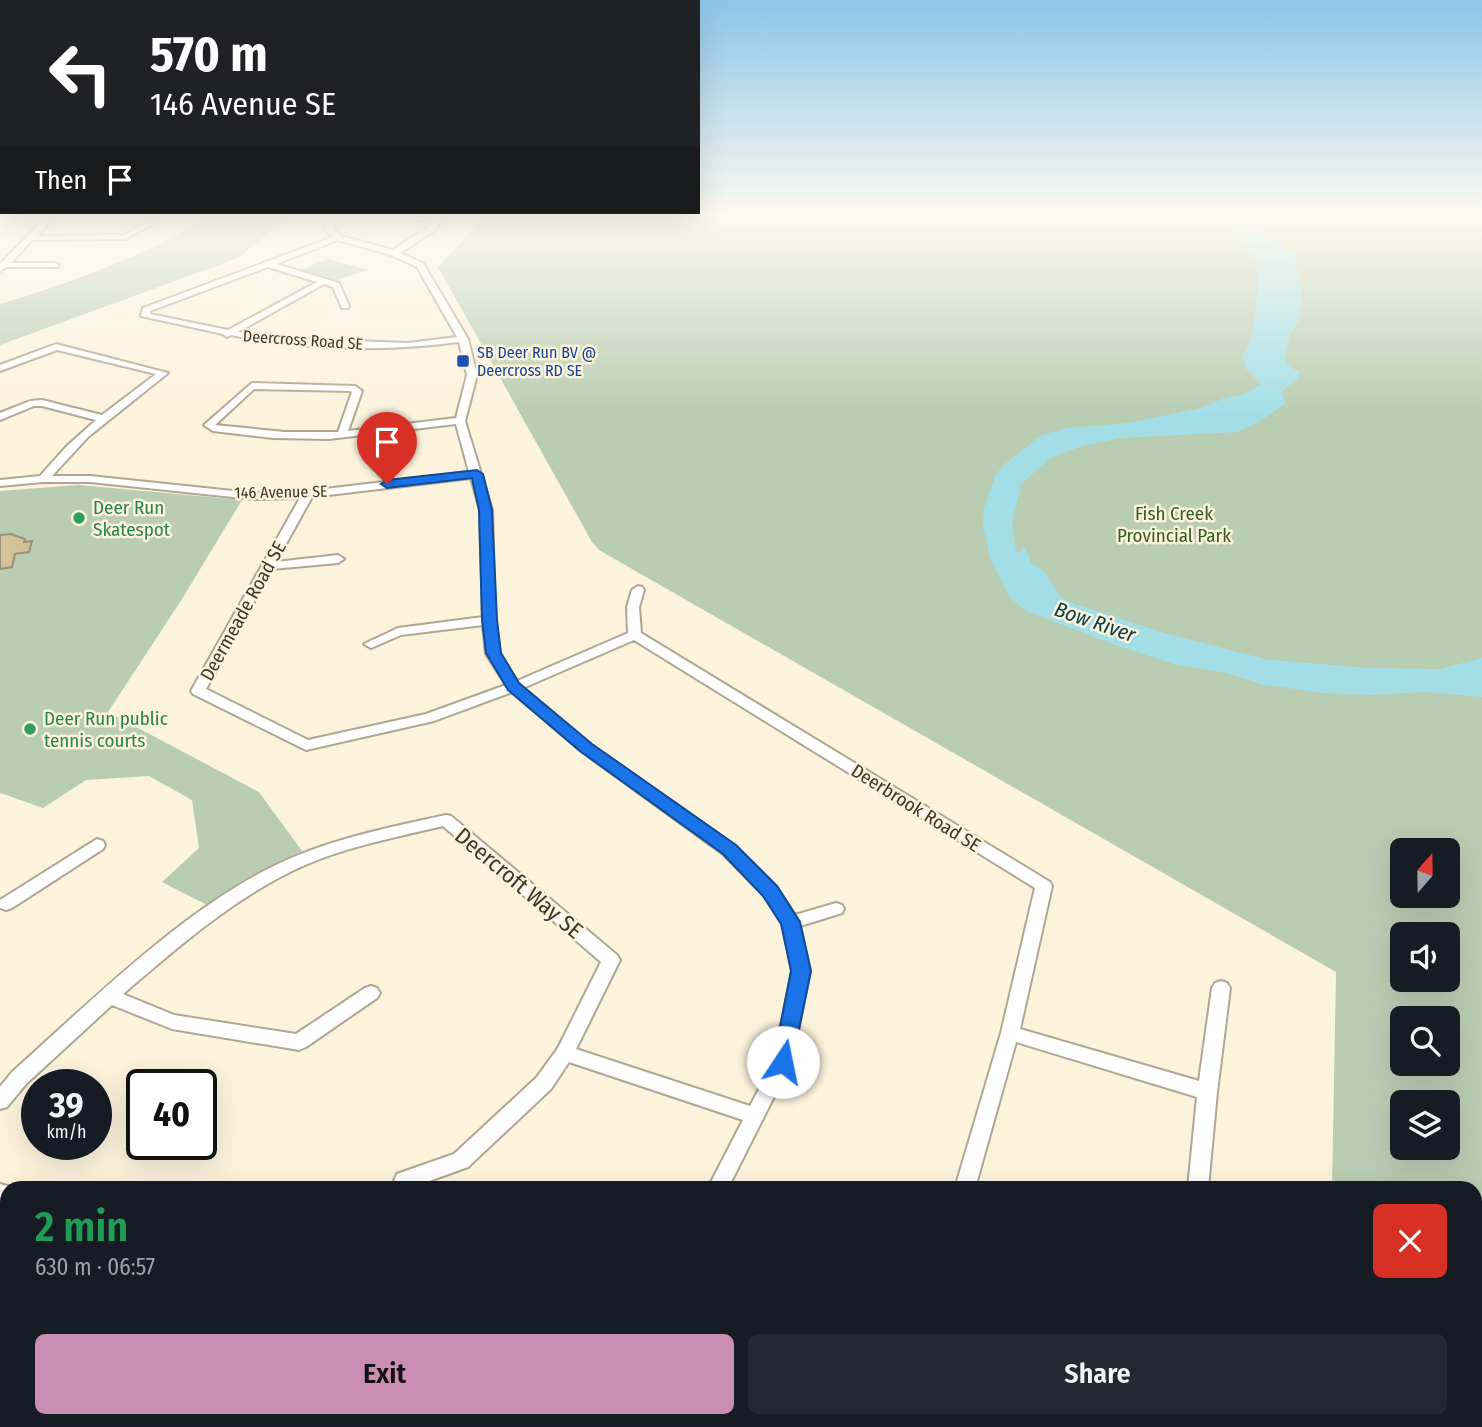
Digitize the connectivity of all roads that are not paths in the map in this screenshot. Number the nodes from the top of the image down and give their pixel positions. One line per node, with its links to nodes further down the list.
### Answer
1 (221, 282): 6 (street, Deercross Road SE)
2 (323, 282): 6 (street)
3 (326, 282): 5 (street)
4 (430, 282): 7 (street)
5 (345, 306)
6 (227, 334): 7 (street, Deercross Road SE)
7 (463, 339): 11 (street)
8 (0, 368): 10 (street)
9 (0, 417): 10 (street)
10 (104, 419): 14 (street)
11 (460, 421): 12 (street); 13 (street)
12 (342, 434): 12 (street)
13 (477, 474): 16 (street, 146 Avenue SE); 20 (street)
14 (43, 479): 15 (street, 146 Avenue SE); 16 (street, 146 Avenue SE)
15 (0, 483)
16 (309, 494): 18 (street, Deermeade Road SE)
17 (338, 559): 18 (street)
18 (268, 566): 23 (street, Deermeade Road SE)
19 (638, 590): 21 (street)
20 (489, 620): 22 (street); 23 (street)
21 (635, 635): 23 (street); 31 (street, Deerbrook Road SE)
22 (371, 643)
23 (514, 687): 27 (street)
24 (97, 845): 25 (street)
25 (2, 904)
26 (836, 909): 27 (street)
27 (791, 922): 35 (street)
28 (1221, 988): 33 (street)
29 (371, 993): 30 (street)
30 (109, 996): 32 (street, Deercroft Way SE); 34 (street, Deercroft Way SE)
31 (1010, 1033): 33 (street); 38 (street, Deerbrook Road SE)
32 (565, 1053): 35 (street); 36 (street)
33 (1207, 1092): 39 (street)
34 (0, 1101)
35 (756, 1116): 37 (street)
36 (404, 1181)
37 (722, 1181)
38 (967, 1181)
39 (1199, 1181)

